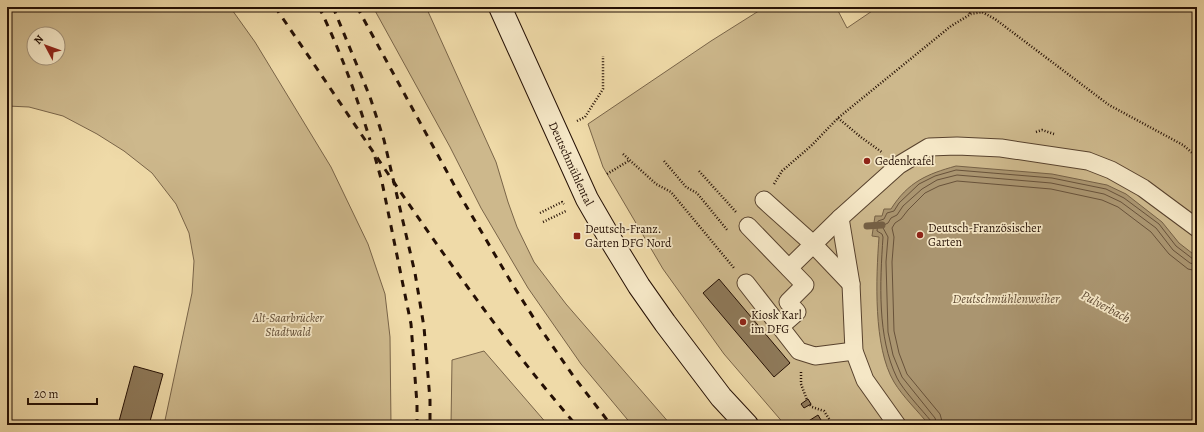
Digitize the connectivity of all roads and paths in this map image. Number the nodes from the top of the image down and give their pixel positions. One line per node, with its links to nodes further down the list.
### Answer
1 (500, 7): 6 (main road, Deutschmühlental)
2 (962, 7): 3 (path)
3 (971, 14): 5 (path); 8 (path)
4 (603, 56): 6 (path)
5 (838, 118): 11 (path); 14 (path)
6 (556, 132): 32 (main road, Deutschmühlental)
7 (623, 154): 9 (path)
8 (1197, 157)
9 (630, 160): 13 (path); 25 (path)
10 (664, 161): 22 (path)
11 (899, 165): 18 (street); 21 (street)
12 (698, 171): 20 (path)
13 (607, 174)
14 (764, 200): 23 (street)
15 (566, 205): 17 (path)
16 (566, 210): 19 (path)
17 (540, 213)
18 (840, 218): 23 (street); 26 (street)
19 (543, 222)
20 (748, 226): 24 (street)
21 (1197, 228)
22 (730, 234)
23 (812, 244): 24 (street); 26 (street)
24 (788, 268): 27 (street)
25 (746, 283): 27 (street)
26 (851, 284): 29 (street)
27 (780, 326): 28 (street)
28 (799, 351): 29 (street); 30 (path)
29 (854, 351): 34 (street)
30 (807, 400)
31 (810, 405): 33 (path)
32 (746, 425)
33 (833, 425)
34 (897, 425)

